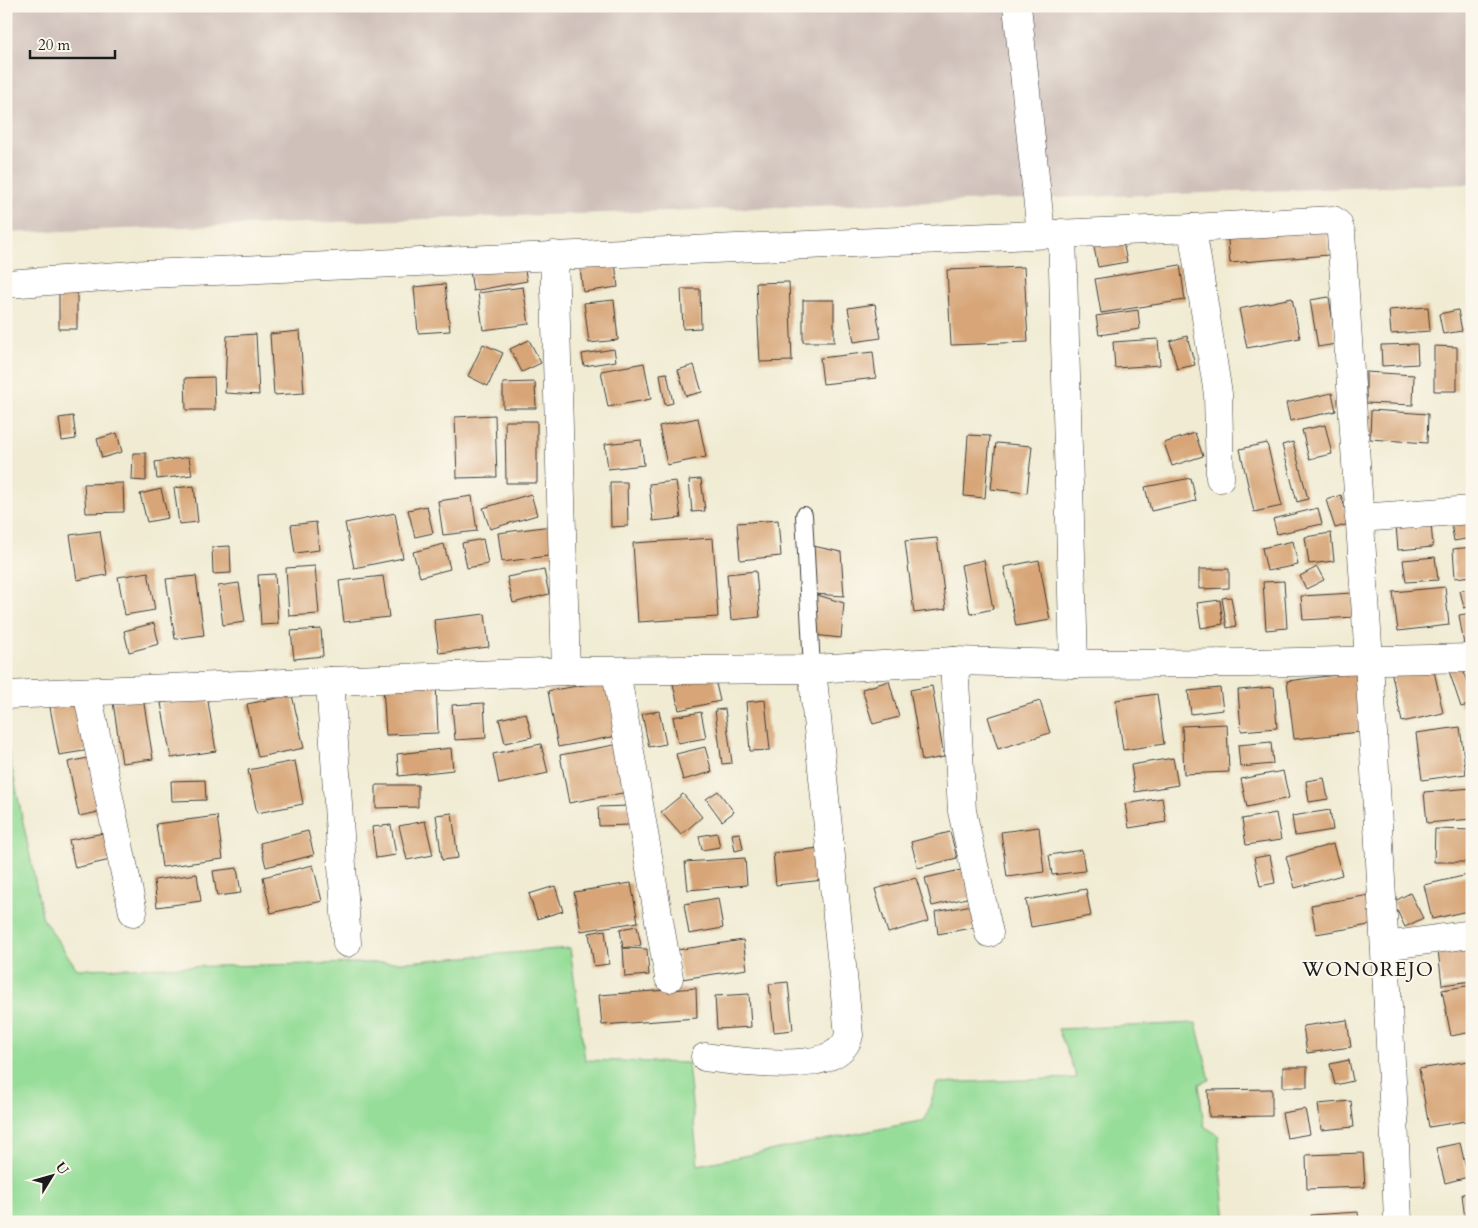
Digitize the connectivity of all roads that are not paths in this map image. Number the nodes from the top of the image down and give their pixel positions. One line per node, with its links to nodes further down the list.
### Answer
1 (1017, 6): 3 (street)
2 (1192, 228): 3 (street); 6 (street); 9 (street)
3 (1052, 234): 4 (street); 13 (street)
4 (554, 255): 5 (street); 15 (street)
5 (6, 284)
6 (1220, 478)
7 (1472, 510): 9 (street)
8 (804, 515): 14 (lane)
9 (1360, 518): 12 (street)
10 (1472, 658): 12 (street)
11 (954, 661): 13 (street); 14 (street); 21 (street)
12 (1369, 661): 13 (street); 24 (street)
13 (1074, 664)
14 (812, 669): 16 (street); 26 (street)
15 (566, 670): 16 (street); 18 (street)
16 (616, 671): 25 (street)
17 (87, 692): 18 (street); 19 (street); 20 (street)
18 (331, 694): 23 (street)
19 (6, 695)
20 (134, 912)
21 (989, 933)
22 (1472, 934): 24 (street)
23 (347, 943)
24 (1385, 946): 27 (street)
25 (669, 978)
26 (705, 1057)
27 (1398, 1222)

